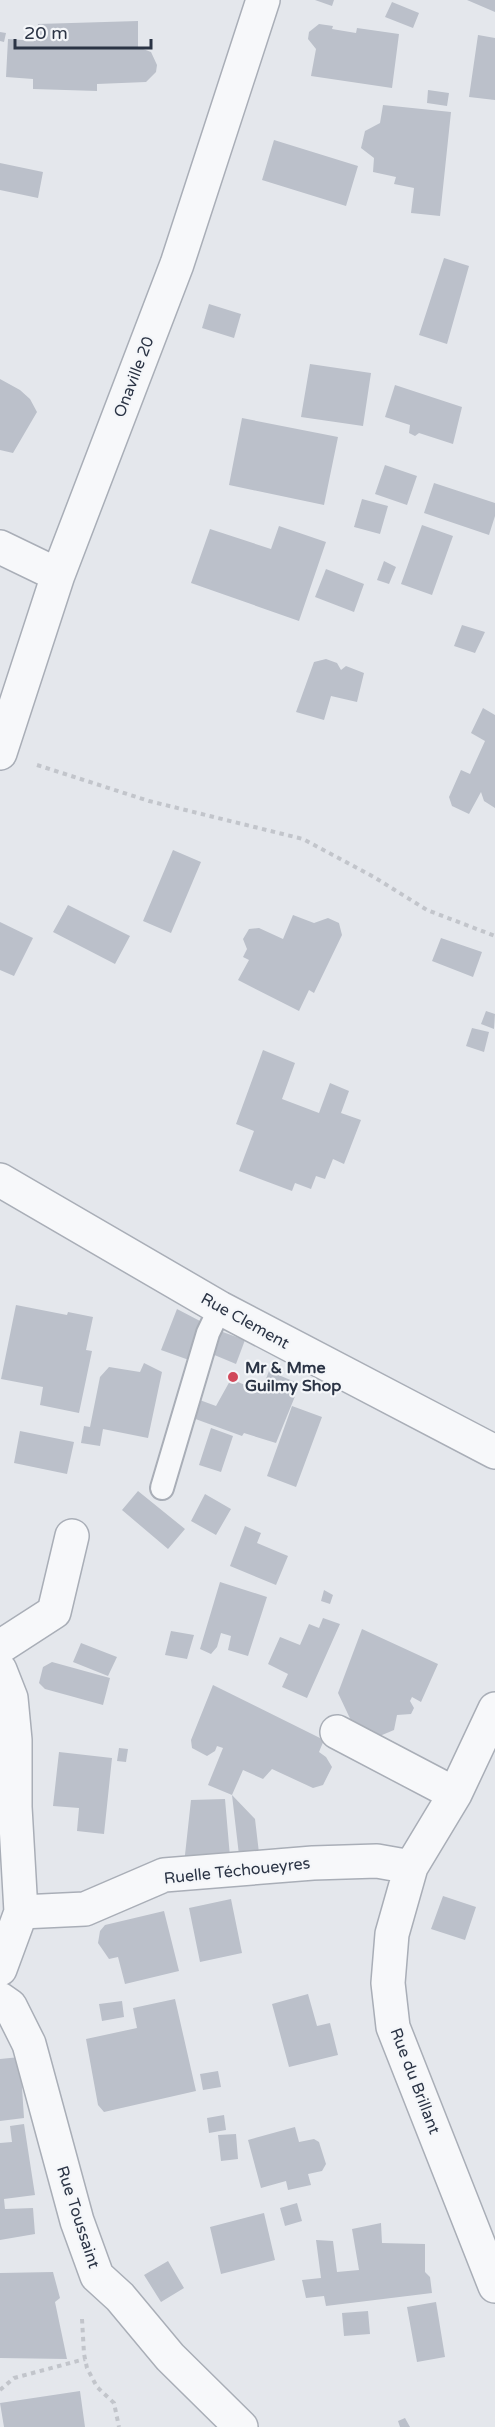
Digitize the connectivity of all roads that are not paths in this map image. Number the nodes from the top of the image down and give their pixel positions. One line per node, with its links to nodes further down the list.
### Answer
1 (263, 0): 3 (street, Onaville 20)
2 (0, 547): 3 (street)
3 (58, 575): 4 (street, Onaville 20)
4 (1, 749)
5 (0, 1180): 6 (street, Rue Clement)
6 (220, 1308): 7 (street, Rue Clement); 8 (lane)
7 (495, 1452)
8 (162, 1488)
9 (72, 1536): 10 (street)
10 (0, 1647)
11 (0, 1670): 16 (street)
12 (495, 1708): 14 (street, Rue du Brillant)
13 (337, 1732): 14 (street)
14 (455, 1794): 15 (street, Rue du Brillant)
15 (411, 1867): 16 (street, Ruelle Téchoueyres); 19 (street, Rue du Brillant)
16 (21, 1912): 17 (street)
17 (0, 1969)
18 (0, 1999): 20 (street, Rue Toussaint)
19 (495, 2286)
20 (241, 2427)

